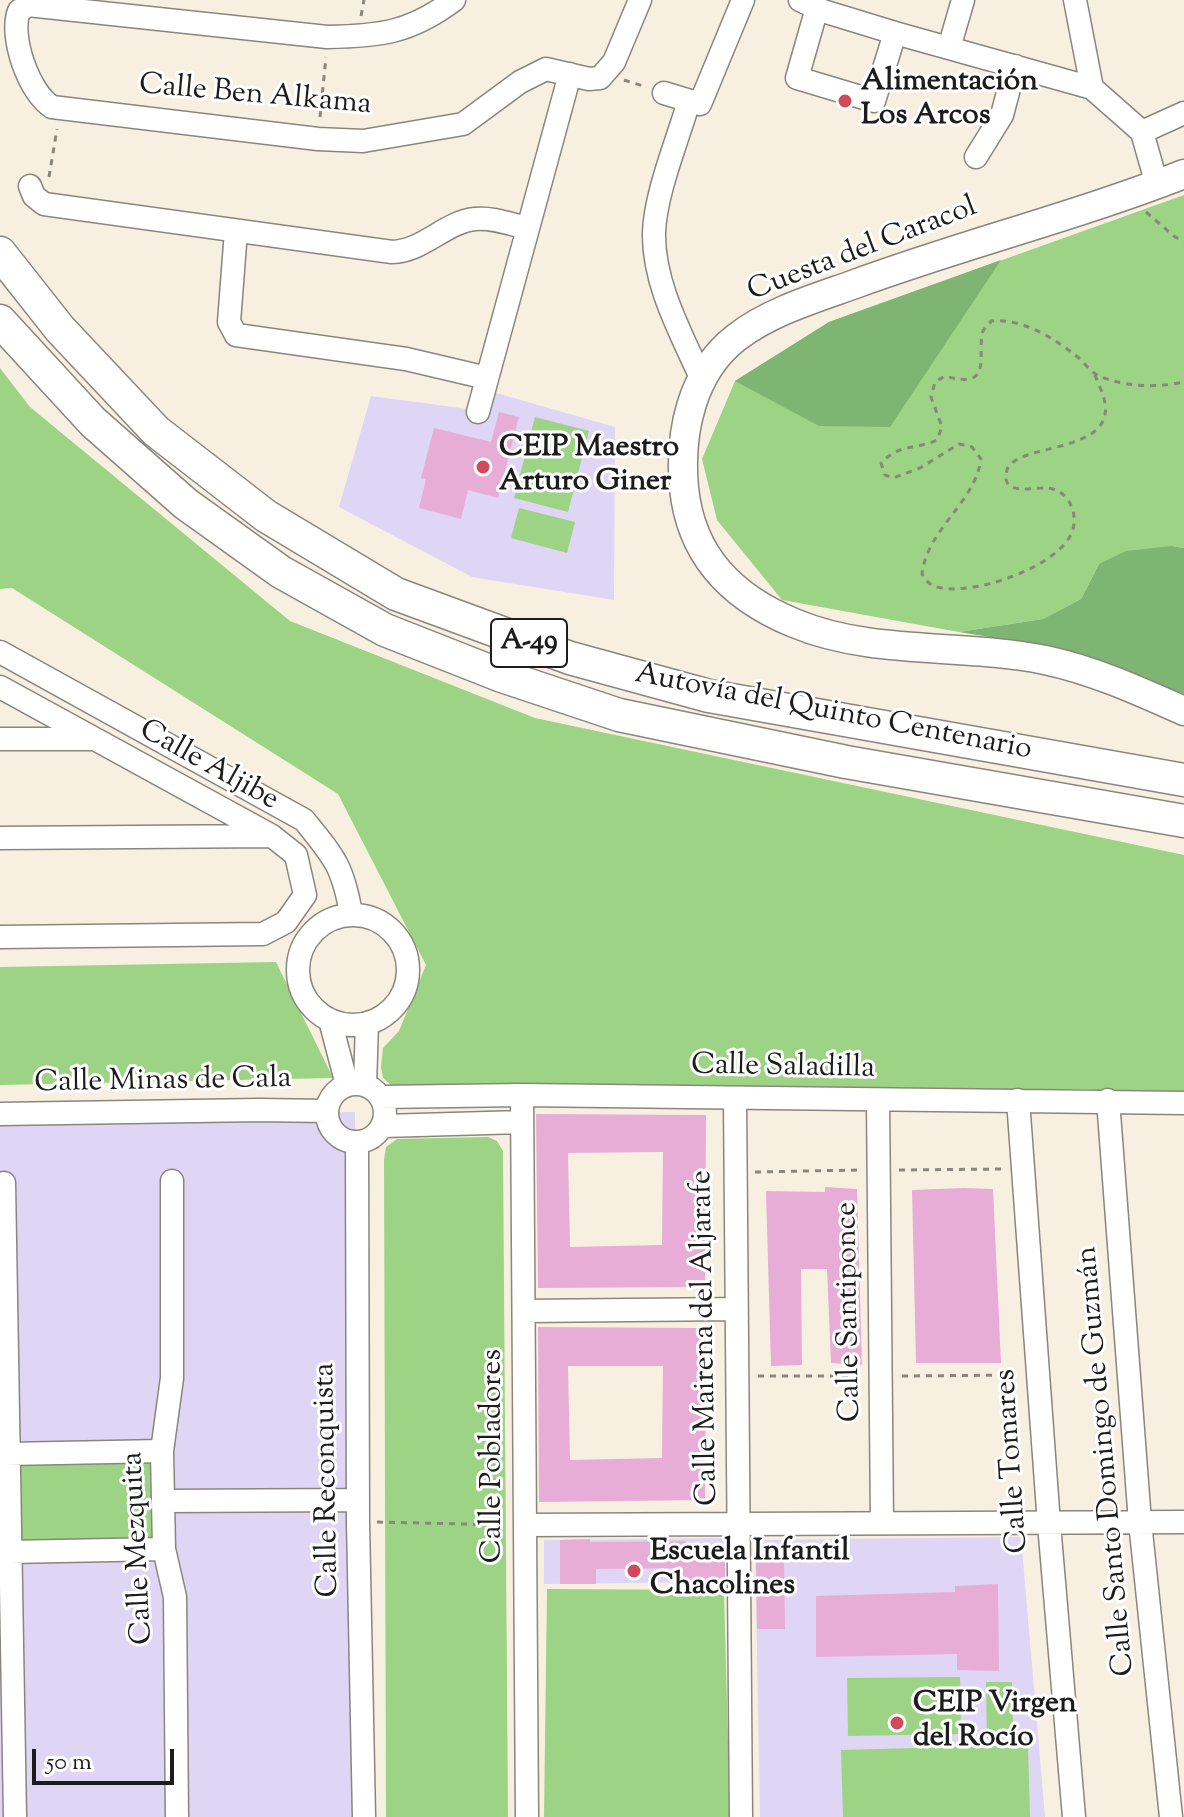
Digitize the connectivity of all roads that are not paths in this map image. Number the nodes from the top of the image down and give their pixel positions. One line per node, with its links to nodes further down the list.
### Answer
1 (454, 0): 10 (street, Calle Ben Alkama)
2 (640, 0): 10 (street, Calle Ben Alkama)
3 (743, 0): 13 (street)
4 (963, 0): 8 (street)
5 (1075, 0): 11 (street)
6 (809, 4): 7 (street); 7 (street)
7 (895, 33): 8 (street)
8 (949, 48): 9 (street)
9 (1015, 66): 11 (street); 16 (street)
10 (570, 74): 20 (street)
11 (1092, 88): 15 (street)
12 (664, 93): 13 (street)
13 (695, 102): 25 (street)
14 (1184, 113): 15 (street)
15 (1142, 132): 19 (street)
16 (976, 157)
17 (1184, 174): 19 (main road, Cuesta del Caracol)
18 (39, 185): 21 (street)
19 (1145, 189): 25 (main road, Cuesta del Caracol)
20 (527, 228): 21 (street); 24 (street)
21 (236, 231): 24 (street)
22 (0, 253): 32 (highway, Autovía del Quinto Centenario / A-49)
23 (0, 321): 33 (highway, Autovía del Quinto Centenario / A-49)
24 (487, 378): 26 (street)
25 (702, 380): 29 (main road, Cuesta del Caracol)
26 (478, 412)
27 (0, 652): 36 (street)
28 (0, 687): 31 (street, Calle Aljibe)
29 (1184, 711)
30 (0, 739): 31 (street)
31 (96, 739): 34 (street, Calle Aljibe)
32 (1184, 780)
33 (1184, 821)
34 (272, 836): 35 (street); 37 (street, Calle Aljibe)
35 (0, 838)
36 (351, 914): 38 (street); 39 (street)
37 (0, 937)
38 (330, 1020): 39 (street); 40 (street)
39 (367, 1023): 40 (street)
40 (365, 1089): 41 (street, Calle Saladilla); 47 (street); 50 (street)
41 (522, 1095): 42 (street, Calle Saladilla); 49 (street, Calle Pobladores)
42 (735, 1099): 45 (street, Calle Saladilla); 54 (street, Calle Mairena del Aljarafe)
43 (1018, 1100): 44 (street, Calle Saladilla); 45 (street, Calle Saladilla); 65 (street, Calle Tomares)
44 (1108, 1100): 46 (street, Calle Saladilla); 61 (street, Calle Santo Domingo de Guzmán)
45 (878, 1101): 63 (street, Calle Santiponce)
46 (1184, 1103)
47 (327, 1111): 48 (street, Calle Minas de Cala); 51 (street)
48 (0, 1114)
49 (522, 1122): 50 (street); 55 (street, Calle Pobladores)
50 (383, 1126): 51 (street)
51 (357, 1142): 60 (street, Calle Reconquista)
52 (172, 1181): 56 (street, Calle Mezquita)
53 (4, 1183): 57 (street)
54 (736, 1309): 55 (street); 64 (street, Calle Mairena del Aljarafe)
55 (524, 1311): 66 (street, Calle Pobladores)
56 (162, 1451): 57 (street); 58 (street, Calle Mezquita)
57 (7, 1454): 59 (street)
58 (164, 1501): 60 (street); 67 (street, Calle Mezquita)
59 (4, 1502): 68 (street)
60 (358, 1511): 71 (street, Calle Reconquista)
61 (1140, 1522): 62 (street); 65 (street); 75 (street, Calle Santo Domingo de Guzmán)
62 (1184, 1522)
63 (882, 1523): 64 (street); 65 (street)
64 (738, 1524): 66 (street); 73 (street, Calle Mairena del Aljarafe)
65 (1049, 1524): 74 (street, Calle Tomares)
66 (525, 1525): 72 (street, Calle Pobladores)
67 (164, 1549): 68 (street); 70 (street, Calle Mezquita)
68 (9, 1552): 69 (street)
69 (15, 1817)
70 (177, 1817)
71 (364, 1817)
72 (527, 1817)
73 (741, 1817)
74 (1074, 1817)
75 (1171, 1817)

